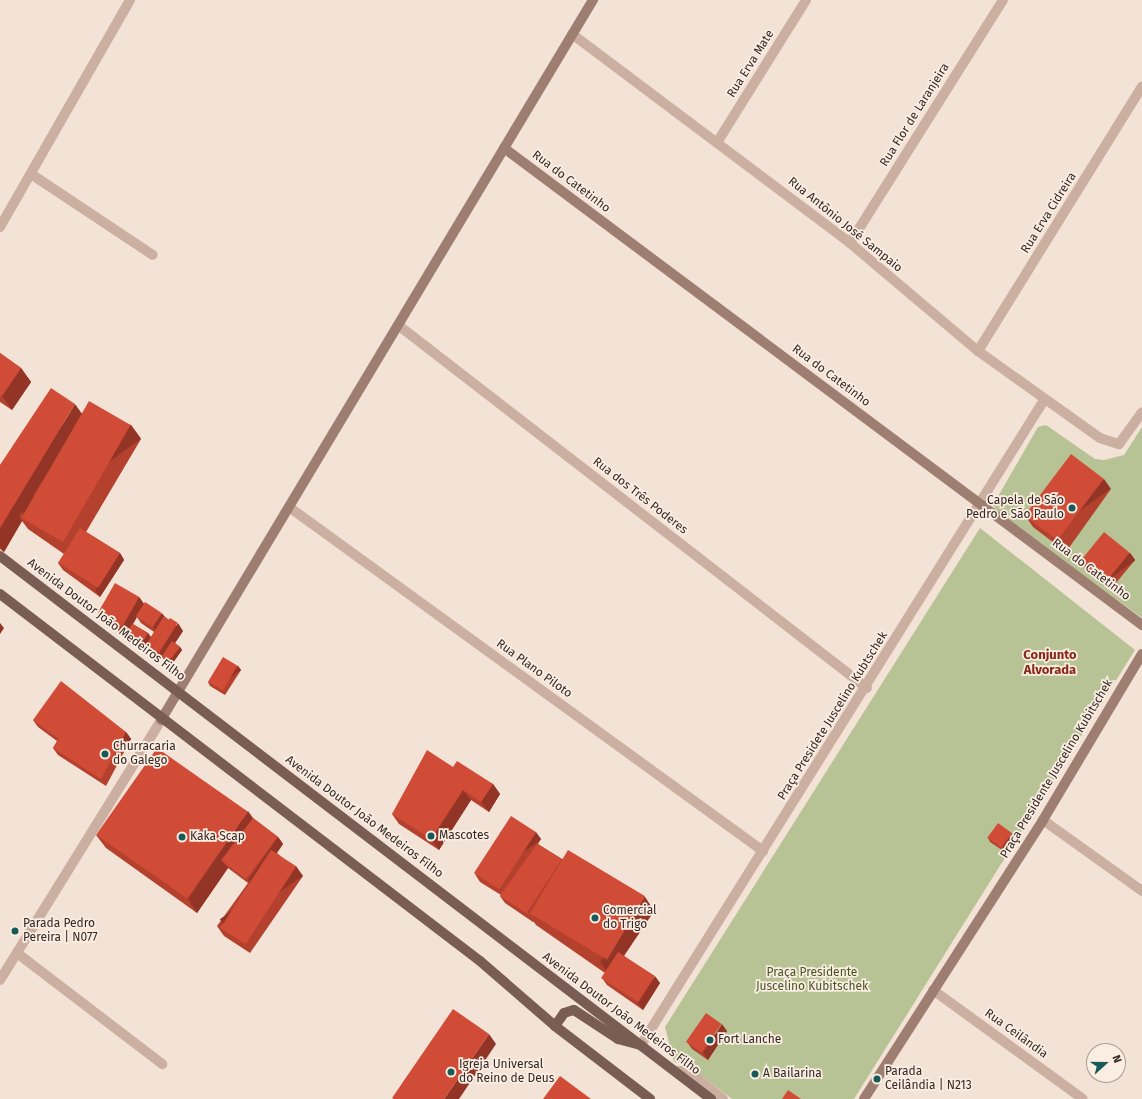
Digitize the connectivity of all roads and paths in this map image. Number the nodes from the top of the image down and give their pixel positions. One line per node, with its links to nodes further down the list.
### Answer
1 (130, 0): 9 (street)
2 (593, 0): 5 (main road)
3 (806, 0): 7 (street, Rua Erva Mate)
4 (1003, 0): 11 (street, Rua Flor de Laranjeira)
5 (572, 34): 7 (street, Rua Antônio José Sampaio); 8 (main road)
6 (1142, 88): 14 (street, Rua Erva Cidreira)
7 (718, 141): 11 (street, Rua Antônio José Sampaio)
8 (504, 148): 13 (main road); 17 (main road, Rua do Catetinho)
9 (31, 174): 10 (street); 12 (street)
10 (0, 227)
11 (850, 243): 14 (street, Rua Antônio José Sampaio)
12 (153, 254)
13 (398, 325): 18 (main road); 23 (street, Rua dos Três Poderes)
14 (978, 352): 15 (street, Rua Antônio José Sampaio)
15 (1044, 400): 16 (street, Rua Antônio José Sampaio); 17 (street, Praça Presidete Juscelino Kubtschek)
16 (1142, 412)
17 (980, 503): 21 (main road, Rua do Catetinho); 23 (street, Praça Presidete Juscelino Kubtschek)
18 (289, 507): 24 (main road); 27 (street, Rua Plano Piloto)
19 (0, 556): 24 (main road, Avenida Doutor João Medeiros Filho)
20 (0, 594): 25 (main road)
21 (1142, 625)
22 (1142, 654): 26 (main road, Praça Presidente Juscelino Kubitschek)
23 (867, 688): 27 (street, Praça Presidete Juscelino Kubtschek)
24 (179, 692): 25 (main road); 33 (main road, Avenida Doutor João Medeiros Filho)
25 (162, 720): 29 (street); 32 (main road)
26 (1043, 820): 28 (street); 31 (main road, Praça Presidente Juscelino Kubitschek)
27 (763, 851): 33 (street, Praça Presidete Juscelino Kubtschek)
28 (1142, 890)
29 (17, 953): 30 (street); 34 (street)
30 (0, 980)
31 (933, 990): 39 (main road, Praça Presidente Juscelino Kubitschek); 40 (street, Rua Ceilândia)
32 (554, 1026): 33 (main road); 36 (main road)
33 (641, 1045): 35 (main road, Avenida Doutor João Medeiros Filho)
34 (162, 1064)
35 (675, 1071): 37 (main road, Avenida Doutor João Medeiros Filho); 38 (street)
36 (646, 1098)
37 (712, 1099)
38 (723, 1099)
39 (864, 1099)
40 (1083, 1099)

